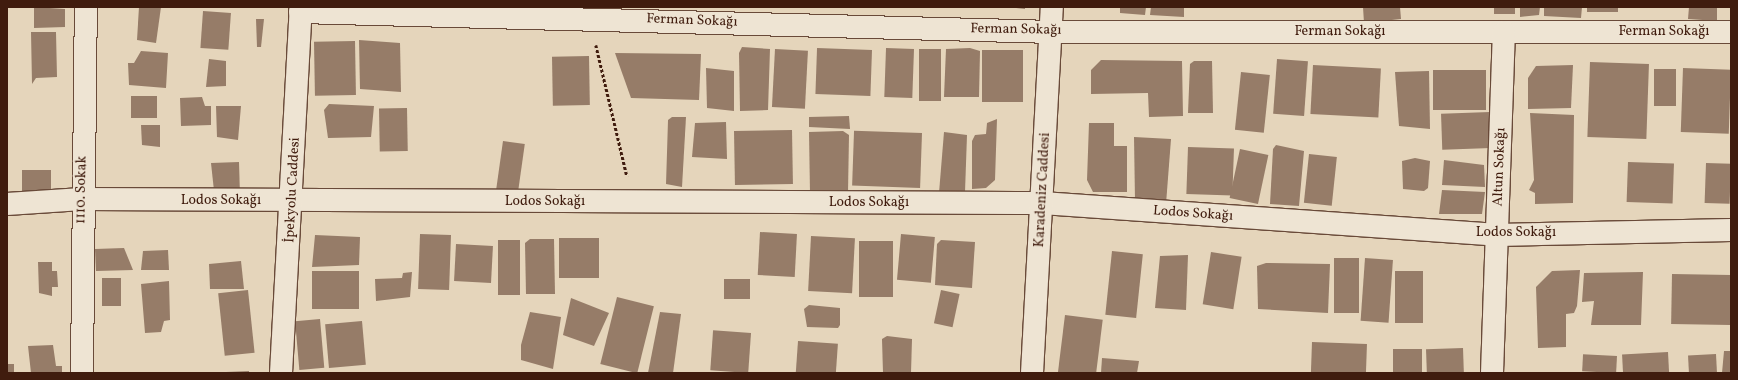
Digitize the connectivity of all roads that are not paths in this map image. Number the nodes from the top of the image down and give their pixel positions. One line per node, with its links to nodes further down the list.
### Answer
1 (86, 7): 7 (street, 1110. Sokak)
2 (1052, 7): 4 (street, Karadeniz Caddesi)
3 (301, 10): 4 (street, Ferman Sokağı); 8 (street, İpekyolu Caddesi)
4 (1052, 32): 5 (street, Ferman Sokağı); 9 (street, Karadeniz Caddesi)
5 (1504, 32): 6 (street, Ferman Sokağı); 12 (street, Altun Sokağı)
6 (1731, 32)
7 (82, 200): 8 (street, Lodos Sokağı); 10 (street, Lodos Sokağı); 13 (street, 1110. Sokak)
8 (293, 201): 9 (street, Lodos Sokağı); 14 (street, İpekyolu Caddesi)
9 (1042, 203): 12 (street, Lodos Sokağı); 15 (street, Karadeniz Caddesi)
10 (7, 204)
11 (1731, 230): 12 (street, Lodos Sokağı)
12 (1498, 234): 16 (street, Altun Sokağı)
13 (82, 373)
14 (281, 373)
15 (1032, 373)
16 (1492, 373)

